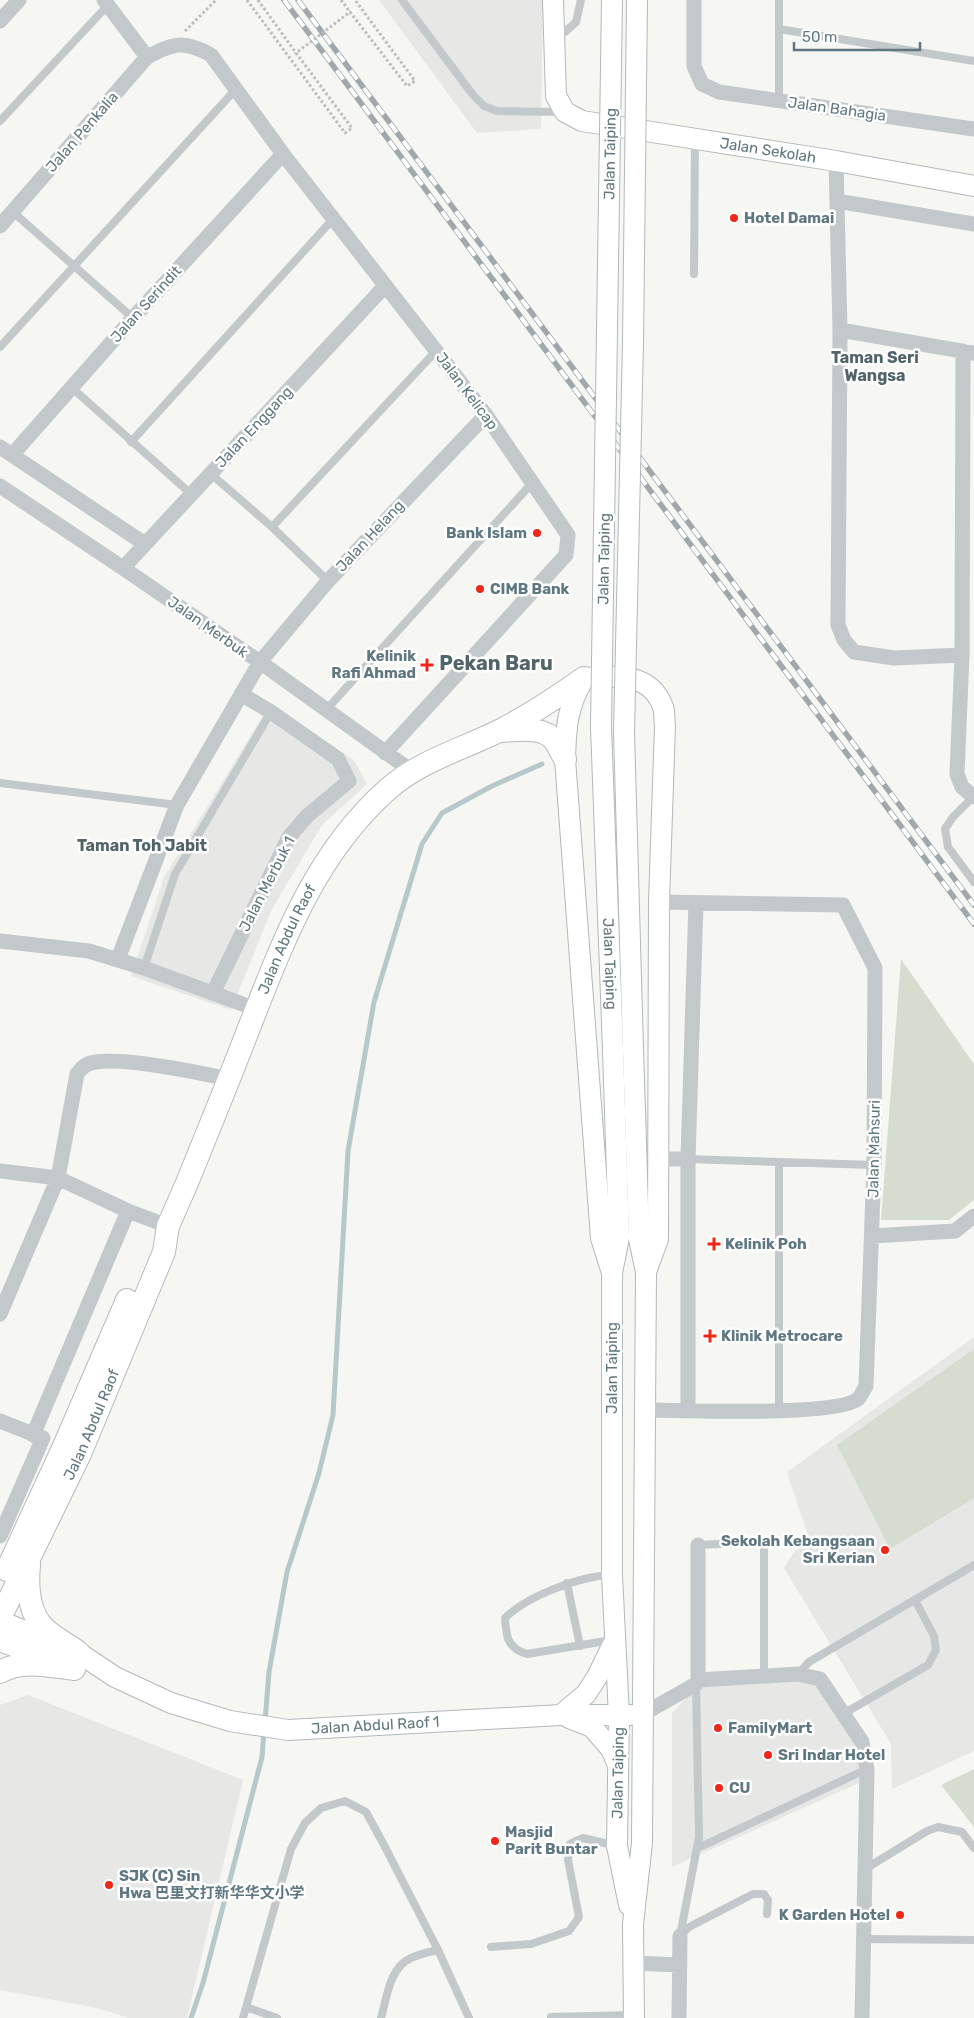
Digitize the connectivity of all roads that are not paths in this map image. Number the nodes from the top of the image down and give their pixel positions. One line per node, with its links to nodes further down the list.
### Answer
1 (20, 0): 10 (street)
2 (402, 0): 18 (lane)
3 (553, 0): 12 (main road)
4 (581, 0): 12 (lane)
5 (612, 0): 85 (main road, Jalan Taiping, bridge)
6 (637, 0): 84 (main road, Jalan Taiping, bridge)
7 (694, 0): 17 (street, Jalan Bahagia)
8 (779, 0): 11 (lane)
9 (106, 2): 14 (street); 19 (lane)
10 (0, 21)
11 (779, 29): 15 (lane); 17 (lane)
12 (553, 31): 18 (main road)
13 (170, 45): 14 (street, Jalan Penkalia); 16 (street, Jalan Kelicap)
14 (147, 57): 26 (street, Jalan Penkalia)
15 (974, 61)
16 (236, 89): 22 (street, Jalan Kelicap); 30 (lane)
17 (779, 101): 20 (street, Jalan Bahagia)
18 (564, 112): 21 (main road, Jalan Sekolah)
19 (0, 121)
20 (974, 129)
21 (695, 139): 23 (main road, Jalan Sekolah); 31 (lane)
22 (283, 154): 27 (street, Jalan Kelicap); 33 (street, Jalan Serindit)
23 (836, 161): 24 (main road, Jalan Sekolah); 25 (street)
24 (974, 186)
25 (837, 201): 28 (street); 34 (street)
26 (13, 212): 29 (street, Jalan Penkalia); 30 (lane)
27 (333, 218): 32 (street, Jalan Kelicap); 41 (lane)
28 (974, 224)
29 (0, 226)
30 (74, 266): 33 (lane); 35 (lane)
31 (694, 274)
32 (385, 286): 36 (street, Jalan Kelicap); 43 (street, Jalan Enggang)
33 (133, 318): 38 (street, Jalan Serindit)
34 (840, 330): 37 (street); 52 (street)
35 (0, 347)
36 (436, 351): 39 (street, Jalan Kelicap); 48 (lane)
37 (969, 352): 40 (street)
38 (71, 387): 41 (lane); 42 (street, Jalan Serindit)
39 (486, 415): 44 (street, Jalan Kelicap); 51 (street, Jalan Helang)
40 (968, 420): 47 (street)
41 (132, 442): 46 (lane)
42 (6, 451): 49 (street)
43 (210, 474): 46 (street, Jalan Enggang); 48 (lane)
44 (533, 482): 56 (lane); 59 (street, Jalan Kelicap)
45 (0, 486): 50 (street, Jalan Merbuk)
46 (191, 494): 49 (street, Jalan Enggang)
47 (968, 499): 52 (street)
48 (272, 527): 51 (lane)
49 (144, 544): 50 (street, Jalan Enggang)
50 (123, 568): 53 (street, Jalan Merbuk)
51 (328, 581): 53 (street, Jalan Helang)
52 (962, 655): 63 (street)
53 (260, 662): 55 (street, Jalan Helang); 56 (street, Jalan Merbuk)
54 (584, 678): 58 (main road); 60 (main road); 66 (main road)
55 (241, 694): 57 (street); 64 (street, Jalan Helang)
56 (325, 710): 59 (street, Jalan Merbuk)
57 (271, 712): 70 (lane); 71 (street, Jalan Merbuk 1)
58 (499, 731): 60 (main road); 61 (main road, Jalan Abdul Raof)
59 (385, 753): 61 (street, Jalan Merbuk)
60 (565, 760): 85 (main road)
61 (413, 772): 72 (main road, Jalan Abdul Raof)
62 (0, 783): 64 (lane)
63 (974, 797): 65 (lane)
64 (177, 805): 69 (street, Jalan Helang)
65 (974, 882)
66 (659, 902): 67 (street); 74 (main road)
67 (696, 903): 75 (street); 77 (street, Jalan Mahsuri)
68 (0, 941): 69 (street)
69 (118, 959): 70 (street)
70 (144, 968): 71 (street)
71 (213, 992): 72 (street)
72 (256, 1010): 73 (main road, Jalan Abdul Raof)
73 (229, 1079): 79 (street); 82 (main road, Jalan Abdul Raof)
74 (659, 1159): 75 (street); 84 (main road)
75 (688, 1159): 76 (lane); 88 (street)
76 (779, 1162): 77 (lane); 89 (lane)
77 (874, 1165): 83 (street, Jalan Mahsuri)
78 (0, 1171): 79 (street)
79 (58, 1178): 80 (street); 86 (street)
80 (128, 1211): 82 (street); 91 (street)
81 (974, 1216): 83 (street)
82 (168, 1226): 92 (main road, Jalan Abdul Raof)
83 (872, 1236): 89 (street, Jalan Mahsuri)
84 (646, 1272): 87 (main road, Jalan Taiping)
85 (612, 1273): 97 (main road, Jalan Taiping)
86 (0, 1314)
87 (645, 1410): 88 (street); 110 (main road, Jalan Taiping)
88 (688, 1410): 89 (street)
89 (779, 1411)
90 (0, 1422): 91 (street)
91 (38, 1436): 92 (street); 93 (street)
92 (72, 1450): 95 (main road, Jalan Abdul Raof); 99 (main road, Jalan Abdul Raof)
93 (0, 1536)
94 (698, 1545): 108 (lane); 109 (street)
95 (29, 1559): 101 (main road, Jalan Abdul Raof); 105 (main road)
96 (974, 1565): 100 (lane)
97 (612, 1575): 98 (lane); 102 (main road, Jalan Taiping)
98 (567, 1583): 104 (lane); 104 (lane)
99 (0, 1585)
100 (915, 1600): 107 (lane); 111 (lane)
101 (0, 1619): 105 (main road, Jalan Abdul Raof 1)
102 (614, 1640): 104 (lane); 112 (main road); 113 (main road, Jalan Taiping)
103 (0, 1641): 105 (main road, Jalan Abdul Raof 1)
104 (580, 1646)
105 (77, 1661): 106 (main road); 112 (main road, Jalan Abdul Raof 1)
106 (0, 1672)
107 (798, 1674): 108 (street); 111 (street)
108 (764, 1676): 109 (street)
109 (697, 1682): 110 (street); 117 (lane)
110 (643, 1714): 113 (main road, Jalan Abdul Raof 1); 121 (main road, Jalan Taiping)
111 (843, 1714): 115 (street)
112 (561, 1715): 113 (main road, Jalan Abdul Raof 1); 114 (main road)
113 (619, 1716): 114 (main road, Jalan Taiping)
114 (618, 1764): 116 (main road, Jalan Taiping)
115 (868, 1769): 117 (lane); 119 (street)
116 (616, 1846): 121 (main road, Jalan Taiping); 125 (lane)
117 (698, 1848): 122 (lane)
118 (974, 1848): 119 (lane)
119 (866, 1869): 123 (street)
120 (767, 1914): 122 (lane)
121 (633, 1924): 127 (main road, Jalan Taiping)
122 (680, 1936): 128 (street)
123 (864, 1939): 124 (lane); 137 (street)
124 (974, 1940)
125 (491, 1947)
126 (438, 1950): 129 (lane); 134 (lane); 135 (lane)
127 (634, 1963): 128 (street); 130 (main road, Jalan Taiping)
128 (680, 1965): 136 (street)
129 (246, 2007): 132 (lane); 133 (lane)
130 (634, 2016): 131 (lane)
131 (551, 2017)
132 (243, 2018)
133 (277, 2018)
134 (381, 2018)
135 (469, 2018)
136 (679, 2018)
137 (862, 2018)

